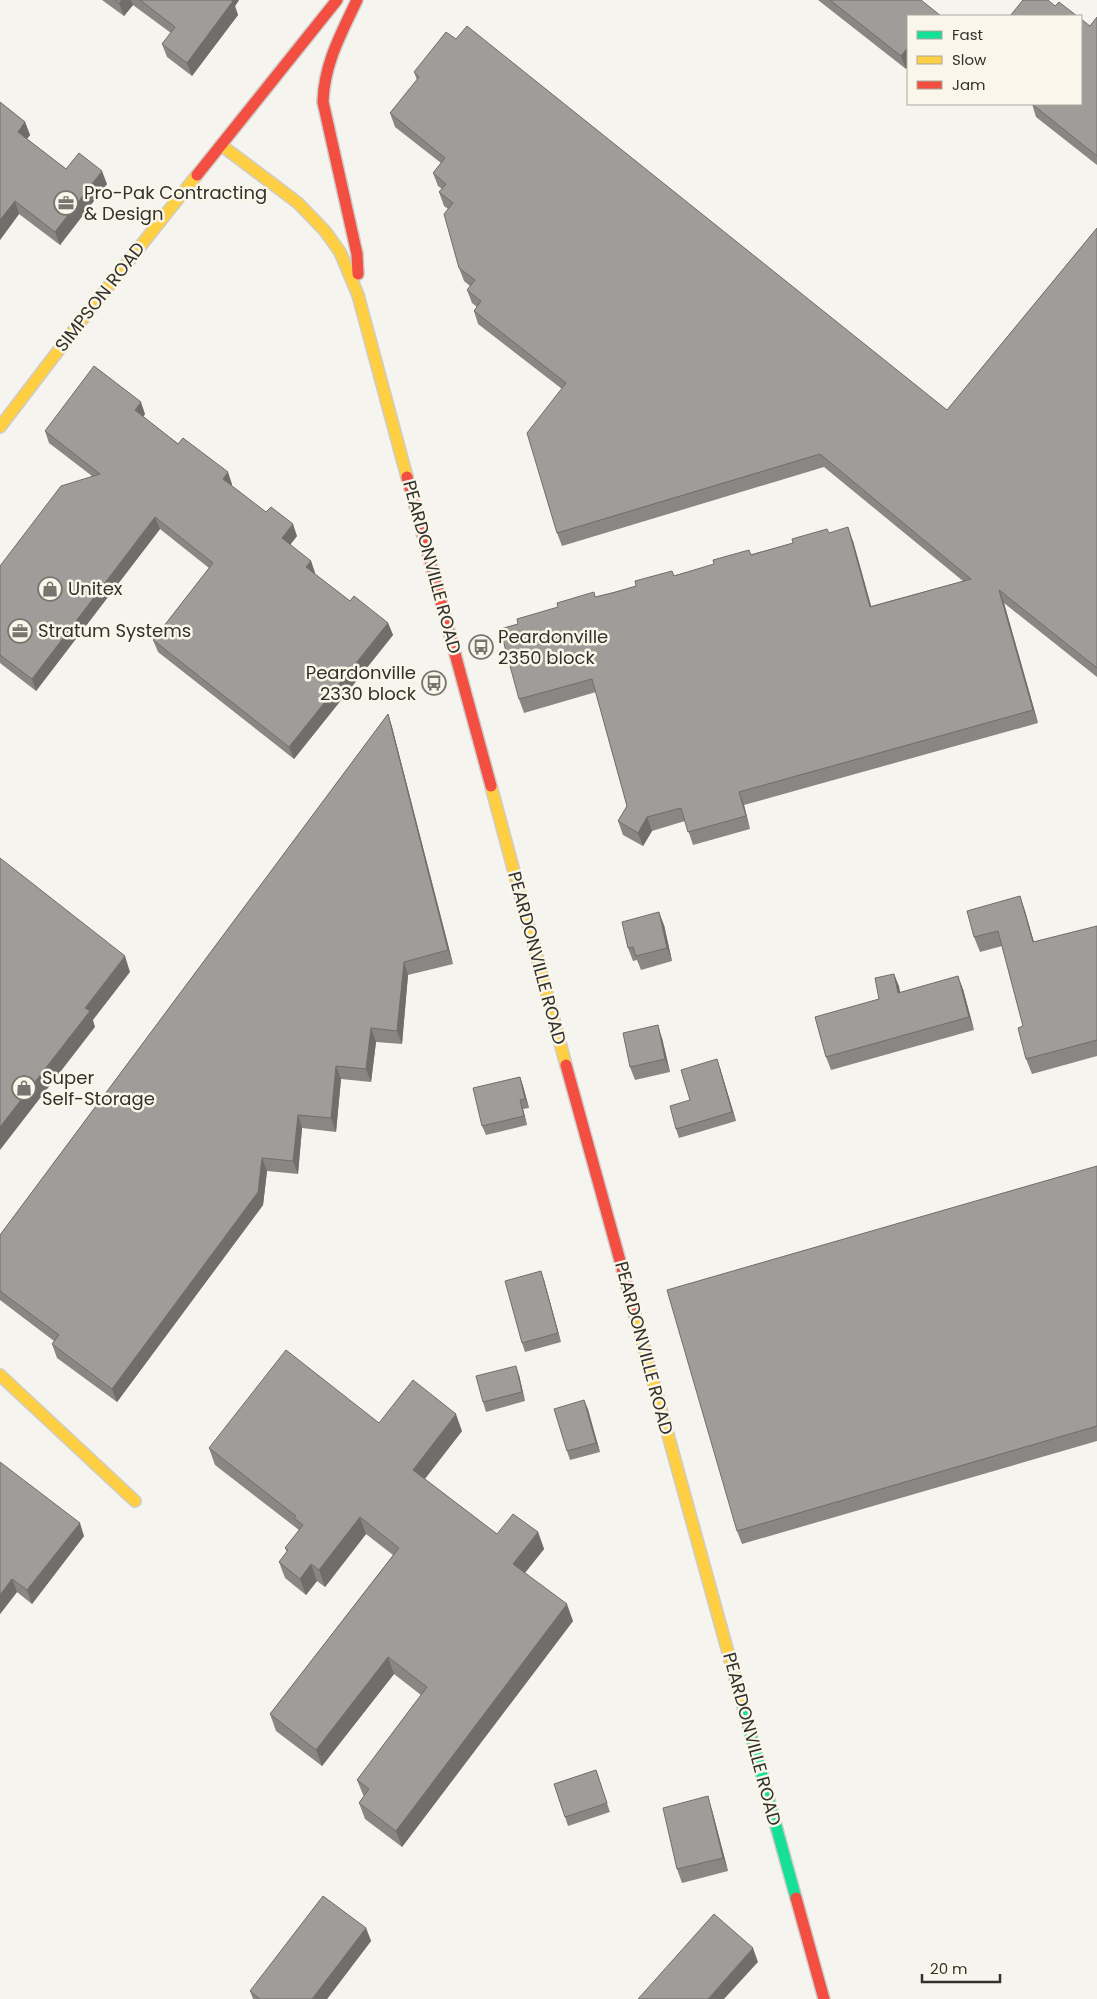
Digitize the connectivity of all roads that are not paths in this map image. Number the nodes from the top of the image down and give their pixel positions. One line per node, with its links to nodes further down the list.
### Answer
1 (337, 0): 3 (street)
2 (357, 0): 4 (street)
3 (221, 145): 4 (street, PEARDONVILLE ROAD); 5 (street, SIMPSON ROAD)
4 (358, 295): 8 (street, PEARDONVILLE ROAD)
5 (0, 427)
6 (0, 1375): 7 (street)
7 (135, 1501)
8 (824, 1999)

